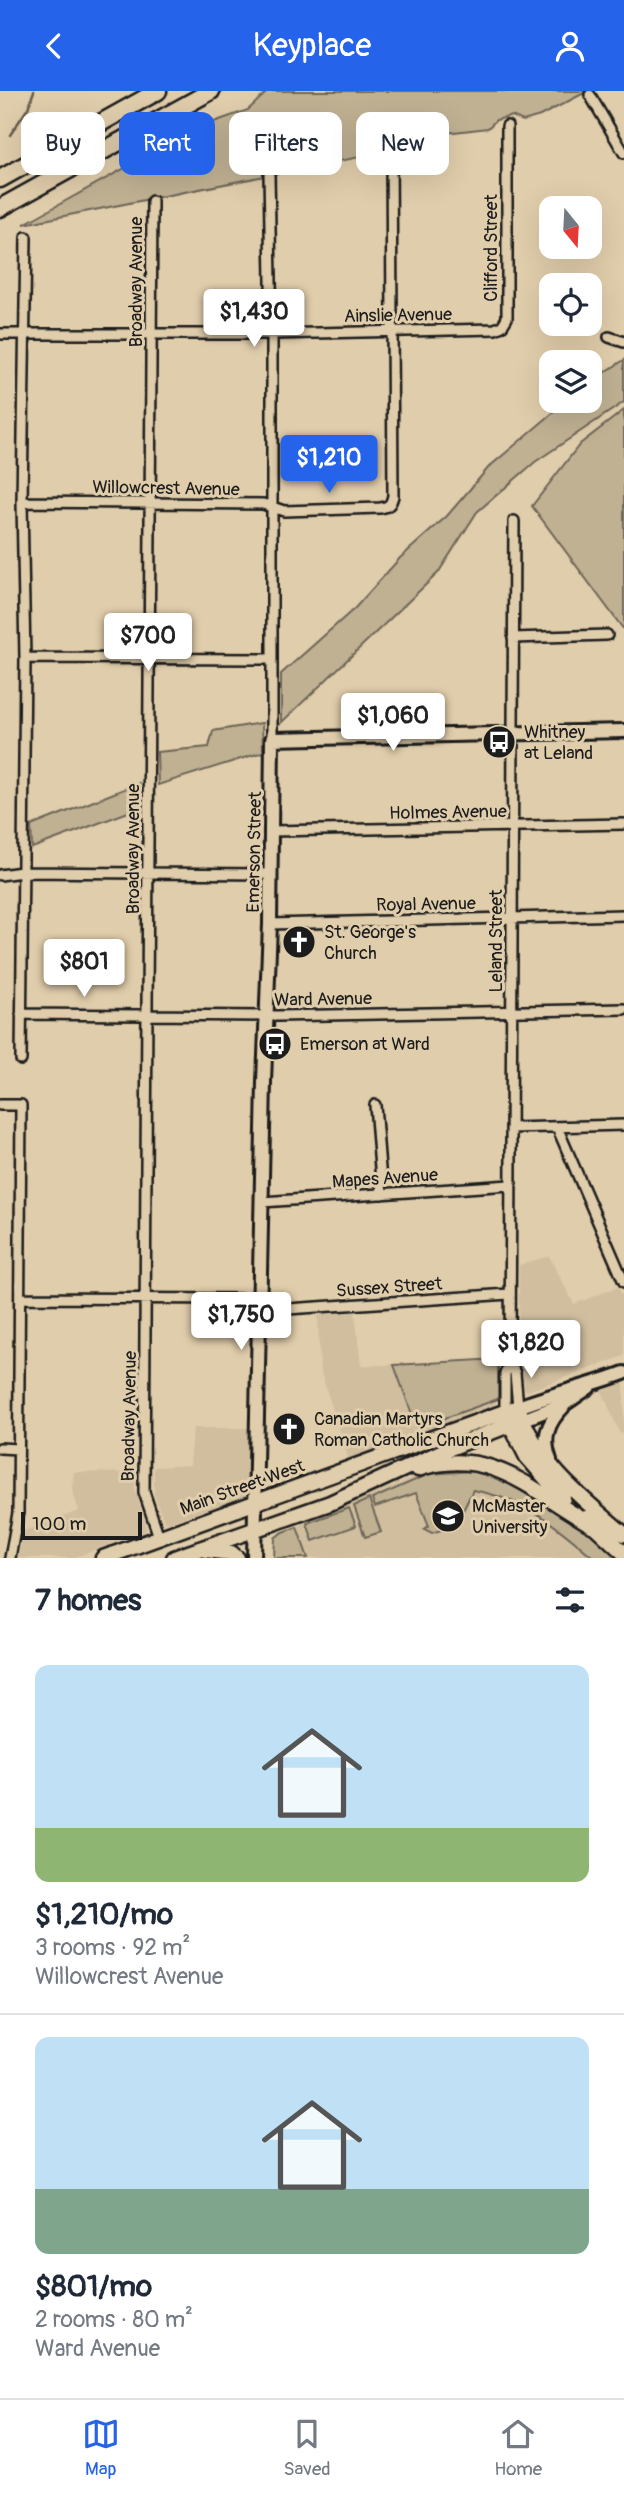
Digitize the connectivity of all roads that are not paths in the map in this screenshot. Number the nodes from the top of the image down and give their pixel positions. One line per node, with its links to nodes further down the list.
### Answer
1 (158, 91): 8 (highway)
2 (211, 91): 10 (highway)
3 (590, 95): 5 (street)
4 (507, 127): 12 (street, Clifford Street)
5 (624, 153)
6 (269, 175): 16 (street, Emerson Street)
7 (391, 175): 13 (street)
8 (0, 179)
9 (152, 201): 17 (street, Broadway Avenue)
10 (0, 208)
11 (26, 237): 15 (street)
12 (502, 326): 13 (street, Ainslie Avenue)
13 (391, 330): 16 (street, Ainslie Avenue); 22 (street, Willowcrest Avenue)
14 (0, 334): 15 (street, Ainslie Avenue)
15 (26, 334): 17 (street, Ainslie Avenue); 20 (street)
16 (272, 334): 17 (street, Ainslie Avenue); 22 (street, Emerson Street)
17 (151, 335): 21 (street, Broadway Avenue)
18 (609, 337): 19 (street)
19 (624, 342)
20 (22, 502): 21 (street, Willowcrest Avenue); 26 (street)
21 (150, 504): 22 (street, Willowcrest Avenue); 27 (street, Broadway Avenue)
22 (272, 507): 28 (street, Emerson Street)
23 (514, 521): 25 (street, Leland Street)
24 (607, 635): 25 (street)
25 (513, 638): 30 (street, Leland Street)
26 (25, 658): 27 (street); 35 (street)
27 (150, 658): 28 (street); 36 (street, Broadway Avenue)
28 (272, 659): 31 (street, Emerson Street)
29 (624, 731): 30 (street)
30 (513, 734): 31 (street); 33 (street, Leland Street)
31 (272, 739): 34 (street, Emerson Street)
32 (624, 824): 33 (street, Holmes Avenue)
33 (512, 826): 34 (street, Holmes Avenue); 40 (street, Leland Street)
34 (272, 831): 37 (street, Emerson Street)
35 (22, 872): 36 (street); 38 (street); 45 (street)
36 (148, 873): 37 (street); 44 (street, Broadway Avenue)
37 (271, 874): 41 (street, Emerson Street)
38 (0, 875)
39 (624, 915): 40 (street, Royal Avenue)
40 (512, 918): 41 (street, Royal Avenue); 43 (street, Leland Street)
41 (270, 924): 46 (street, Emerson Street)
42 (624, 1009): 43 (street, Ward Avenue)
43 (511, 1011): 46 (street, Ward Avenue); 52 (street, Leland Street)
44 (148, 1013): 45 (street, Ward Avenue); 46 (street, Ward Avenue); 59 (street, Broadway Avenue)
45 (22, 1014): 47 (street)
46 (267, 1015): 55 (street, Emerson Street)
47 (21, 1060)
48 (0, 1105): 58 (street)
49 (375, 1105): 54 (street)
50 (624, 1125): 51 (street)
51 (557, 1127): 52 (street); 56 (street)
52 (511, 1128): 53 (street, Leland Street)
53 (510, 1185): 54 (street, Mapes Avenue); 57 (street, Leland Street)
54 (382, 1194): 55 (street, Mapes Avenue)
55 (262, 1202): 60 (street, Emerson Street)
56 (624, 1282)
57 (509, 1294): 60 (street, Sussex Street); 64 (street, Leland Street)
58 (21, 1298): 59 (street, Sussex Street); 66 (street)
59 (146, 1298): 60 (street, Sussex Street); 73 (street, Broadway Avenue)
60 (259, 1303): 69 (street, Emerson Street)
61 (624, 1373): 62 (street, Main Street West)
62 (592, 1385): 63 (street, Main Street West); 64 (street, Main Street West)
63 (566, 1403): 64 (street, Main Street West); 67 (street)
64 (513, 1416): 67 (main road); 68 (main road, Main Street West); 69 (main road, Main Street West); 70 (main road)
65 (0, 1448): 66 (street)
66 (18, 1449): 76 (street)
67 (556, 1472): 72 (main road)
68 (343, 1497): 70 (main road); 71 (main road, Main Street West)
69 (255, 1503): 71 (street, Emerson Street); 73 (main road, Main Street West)
70 (592, 1525): 75 (main road)
71 (255, 1529): 74 (main road, Main Street West); 80 (street, Emerson Street)
72 (624, 1534)
73 (159, 1538): 77 (main road, Main Street West)
74 (197, 1550): 78 (main road, Main Street West); 79 (main road)
75 (624, 1553)
76 (9, 1558)
77 (103, 1558)
78 (174, 1558)
79 (237, 1558)
80 (254, 1558)

